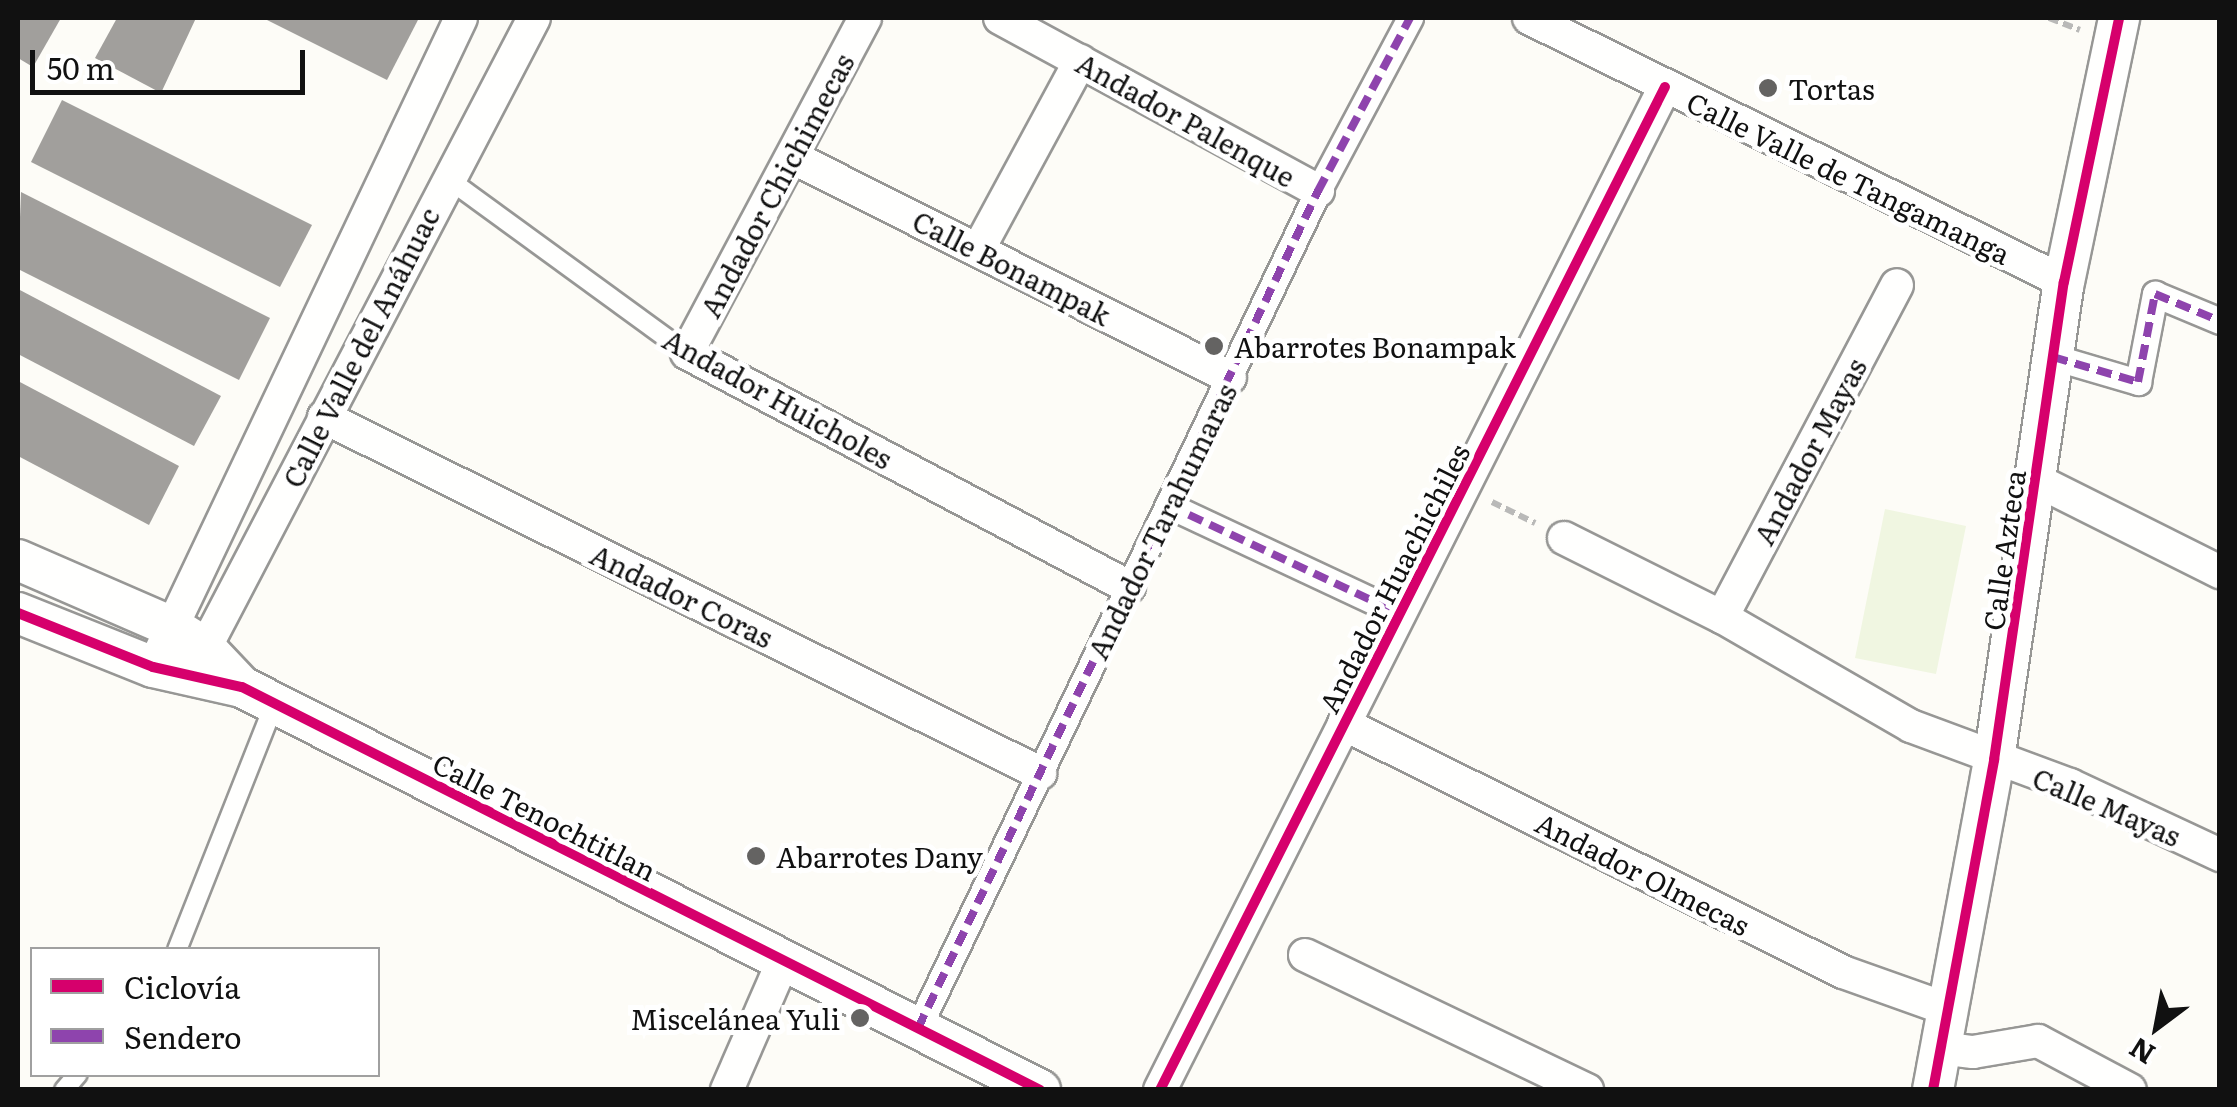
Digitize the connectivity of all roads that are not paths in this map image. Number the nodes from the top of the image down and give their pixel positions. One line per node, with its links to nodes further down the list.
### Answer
1 (462, 18): 10 (street, Calle Valle del Anáhuac)
2 (534, 18): 12 (street, Calle Valle del Anáhuac)
3 (865, 18): 11 (street, Andador Chichimecas)
4 (1000, 18): 8 (street, Andador Palenque)
5 (1410, 18): 13 (street, Andador Tarahumaras)
6 (1529, 18): 9 (street, Calle Valle de Tangamanga)
7 (2119, 18): 15 (street, Calle Azteca)
8 (1080, 61): 13 (street, Andador Palenque); 14 (street)
9 (1665, 88): 15 (street, Calle Valle de Tangamanga); 29 (street, Andador Huachichiles)
10 (409, 126): 12 (street); 31 (street, Calle Valle del Anáhuac)
11 (794, 158): 14 (street, Calle Bonampak); 18 (street, Andador Chichimecas)
12 (454, 165): 18 (lane, Andador Huicholes); 21 (street, Calle Valle del Anáhuac)
13 (1318, 192): 20 (street, Andador Tarahumaras)
14 (978, 250): 20 (street, Calle Bonampak)
15 (2064, 282): 19 (street, Calle Azteca)
16 (1896, 285): 30 (street, Andador Mayas)
17 (2220, 322): 19 (street)
18 (687, 353): 27 (street, Andador Huicholes)
19 (2053, 356): 22 (street, Calle Azteca)
20 (1230, 376): 23 (street, Andador Tarahumaras)
21 (324, 417): 31 (street, Calle Valle del Anáhuac); 35 (street, Andador Coras)
22 (2036, 480): 26 (street); 34 (street, Calle Azteca)
23 (1168, 505): 27 (street, Andador Tarahumaras); 29 (street)
24 (1564, 538): 30 (street)
25 (18, 560): 31 (street, Calle Tenochtitlan)
26 (2220, 572)
27 (1129, 586): 35 (street, Andador Tarahumaras)
28 (18, 613): 31 (street, Calle Tenochtitlan)
29 (1399, 613): 33 (street, Andador Huachichiles)
30 (1722, 617): 34 (street)
31 (180, 655): 32 (street, Calle Tenochtitlan)
32 (258, 696): 37 (lane); 39 (street, Calle Tenochtitlan)
33 (1344, 724): 40 (street, Andador Olmecas); 45 (street, Andador Huachichiles)
34 (1994, 760): 36 (street, Calle Mayas); 40 (street, Calle Azteca)
35 (1040, 773): 41 (street, Andador Tarahumaras)
36 (2220, 854)
37 (178, 947)
38 (1305, 954): 46 (street)
39 (782, 961): 41 (street, Calle Tenochtitlan); 43 (street)
40 (1947, 1009): 42 (street, Calle Azteca)
41 (918, 1028): 44 (street, Calle Tenochtitlan)
42 (1940, 1048): 47 (street, Calle Azteca); 48 (street)
43 (727, 1090)
44 (1040, 1090)
45 (1160, 1090)
46 (1587, 1090)
47 (1933, 1090)
48 (2130, 1090)

